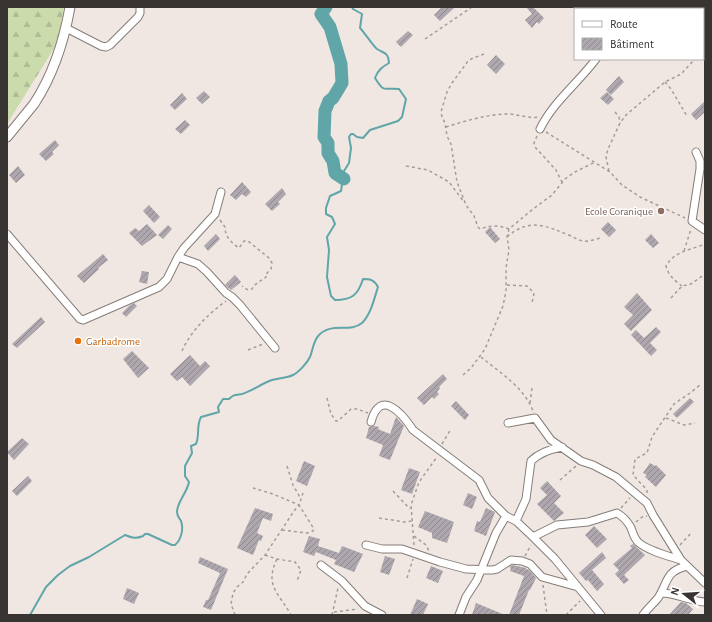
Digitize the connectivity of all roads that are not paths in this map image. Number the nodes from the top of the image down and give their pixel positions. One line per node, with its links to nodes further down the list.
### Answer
1 (70, 7): 3 (street)
2 (140, 7): 3 (street)
3 (66, 28): 6 (street)
4 (595, 60): 5 (street)
5 (540, 130)
6 (7, 137)
7 (696, 152): 9 (street)
8 (221, 192): 11 (street)
9 (705, 230)
10 (7, 234): 11 (street)
11 (178, 257): 12 (street)
12 (275, 348)
13 (371, 422): 16 (street)
14 (508, 423): 15 (street)
15 (562, 447): 17 (street); 20 (street)
16 (506, 516): 17 (street); 23 (street)
17 (516, 521): 18 (street)
18 (533, 537): 20 (street); 25 (street)
19 (366, 545): 23 (street)
20 (681, 560): 22 (street)
21 (321, 565): 28 (street)
22 (687, 566): 24 (street); 26 (street)
23 (480, 570): 25 (street); 29 (street)
24 (705, 583)
25 (578, 587): 30 (street)
26 (661, 592): 27 (street); 31 (street)
27 (705, 602)
28 (382, 615)
29 (459, 615)
30 (601, 615)
31 (643, 615)

